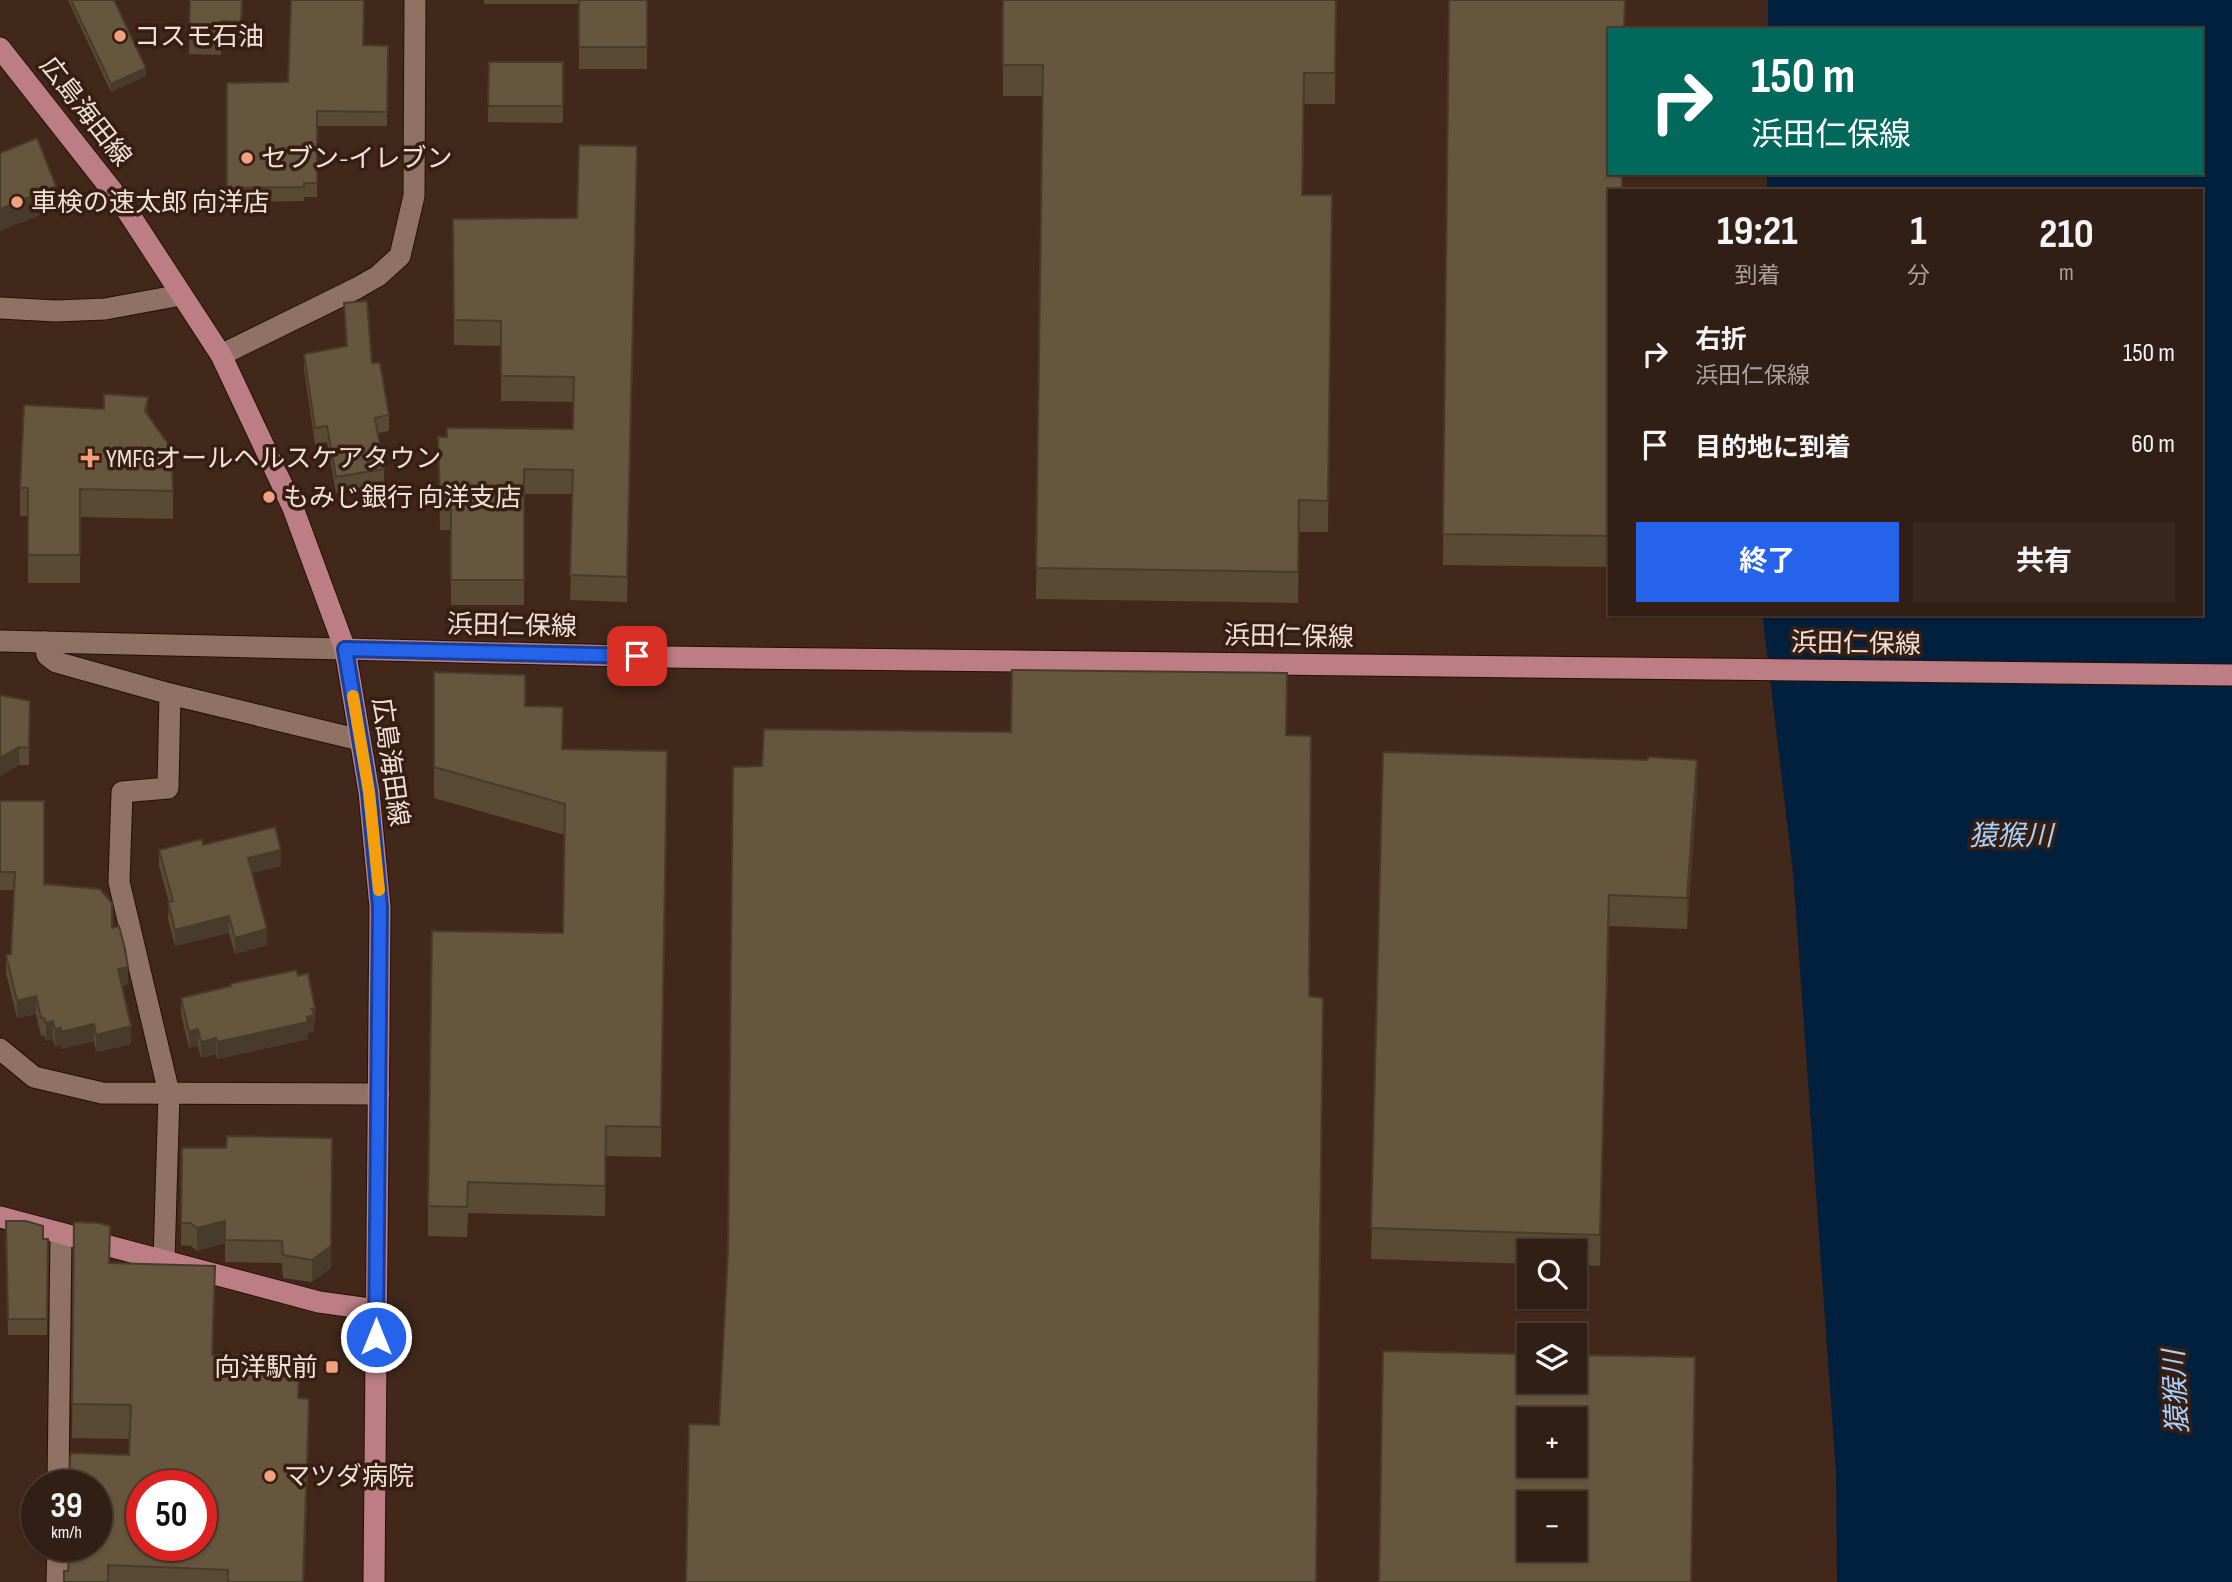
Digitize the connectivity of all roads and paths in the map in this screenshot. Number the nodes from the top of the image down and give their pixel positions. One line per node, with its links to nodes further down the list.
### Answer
1 (415, 0): 5 (street)
2 (0, 48): 3 (main road, 広島海田線)
3 (181, 295): 4 (street); 5 (main road, 広島海田線)
4 (0, 309)
5 (221, 355): 8 (main road, 広島海田線)
6 (0, 640): 7 (street)
7 (45, 642): 8 (street); 10 (street)
8 (345, 649): 9 (main road, 浜田仁保線); 11 (main road, 広島海田線)
9 (2232, 675)
10 (170, 694): 11 (street); 13 (street)
11 (360, 740): 14 (main road, 広島海田線)
12 (0, 1049): 13 (street)
13 (169, 1093): 14 (street); 17 (street)
14 (379, 1094): 18 (main road, 広島海田線)
15 (0, 1217): 16 (main road)
16 (61, 1233): 17 (main road); 19 (street)
17 (164, 1261): 18 (main road)
18 (377, 1310): 22 (main road, 広島海田線)
19 (58, 1470)
20 (58, 1561): 21 (street)
21 (57, 1582)
22 (374, 1582)

